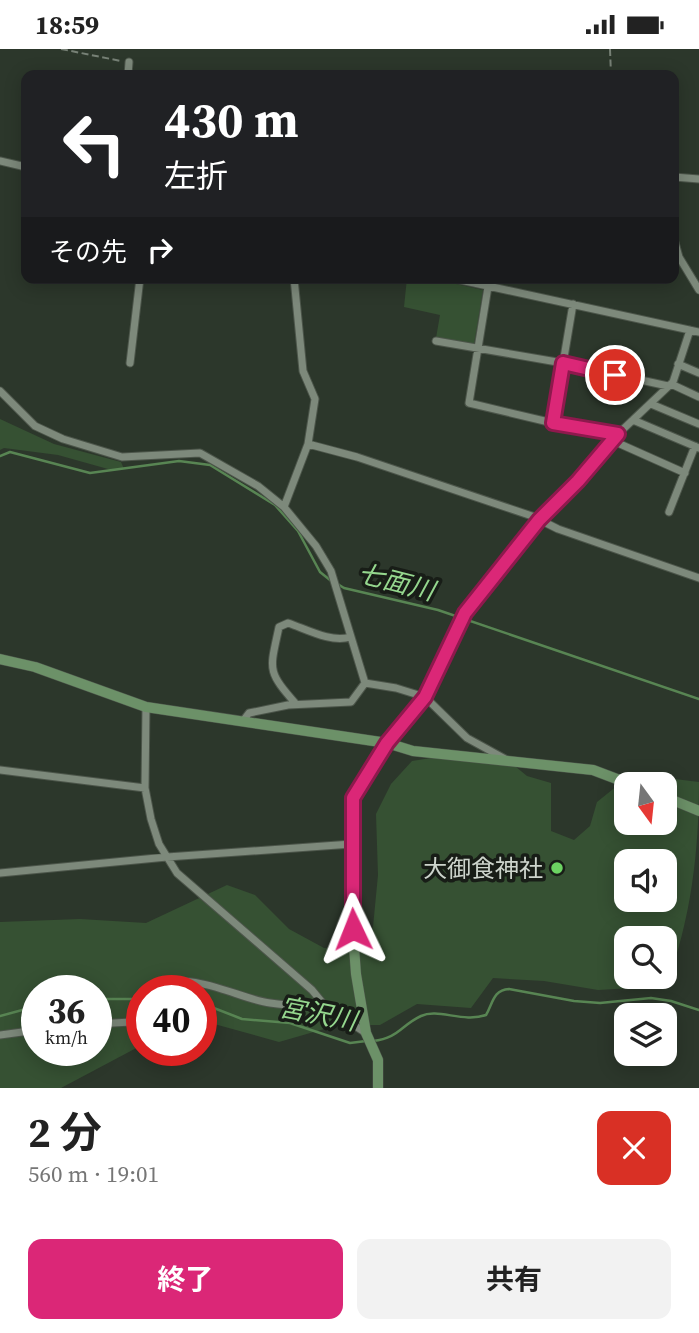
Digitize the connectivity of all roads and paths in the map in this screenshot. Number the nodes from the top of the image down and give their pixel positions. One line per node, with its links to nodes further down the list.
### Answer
1 (61, 49): 3 (path)
2 (610, 49): 5 (path)
3 (129, 62): 4 (street)
4 (128, 70)
5 (611, 70)
6 (0, 160): 7 (street)
7 (21, 166)
8 (679, 177): 9 (street)
9 (699, 179)
10 (679, 259): 15 (street)
11 (139, 284): 21 (street)
12 (295, 284): 33 (street)
13 (476, 284): 14 (street)
14 (488, 287): 16 (street); 20 (street)
15 (699, 290)
16 (573, 304): 17 (street); 22 (street)
17 (690, 330): 18 (street); 23 (street)
18 (699, 332)
19 (436, 341): 20 (street)
20 (478, 348): 22 (street); 30 (street)
21 (130, 363)
22 (563, 363): 25 (street); 30 (street)
23 (678, 365): 24 (street); 25 (street)
24 (699, 373)
25 (669, 385): 27 (street); 28 (street)
26 (0, 391): 36 (street)
27 (699, 397)
28 (651, 404): 29 (street); 31 (street)
29 (633, 420): 32 (street); 34 (street)
30 (553, 423): 32 (street)
31 (699, 424)
32 (618, 434): 35 (street); 38 (street)
33 (307, 444): 36 (street); 38 (street)
34 (697, 447): 35 (street)
35 (685, 473): 37 (street)
36 (285, 507): 40 (street)
37 (669, 512)
38 (539, 520): 39 (street); 43 (street)
39 (699, 578)
40 (350, 636): 42 (street); 44 (street)
41 (0, 659): 45 (street)
42 (365, 683): 43 (street); 44 (street)
43 (425, 697): 47 (street); 48 (street)
44 (296, 704): 46 (street)
45 (146, 707): 46 (street); 51 (street)
46 (243, 721): 47 (street)
47 (387, 743): 48 (street); 54 (street)
48 (510, 762): 50 (street)
49 (0, 770): 51 (street)
50 (614, 778)
51 (145, 788): 55 (street)
52 (677, 802): 53 (street)
53 (699, 811)
54 (352, 844): 55 (street); 60 (street)
55 (167, 857): 56 (street); 58 (street)
56 (0, 873)
57 (217, 986): 58 (street)
58 (326, 1007): 60 (street)
59 (21, 1032): 61 (street)
60 (366, 1033): 62 (street)
61 (0, 1035)
62 (378, 1088)

